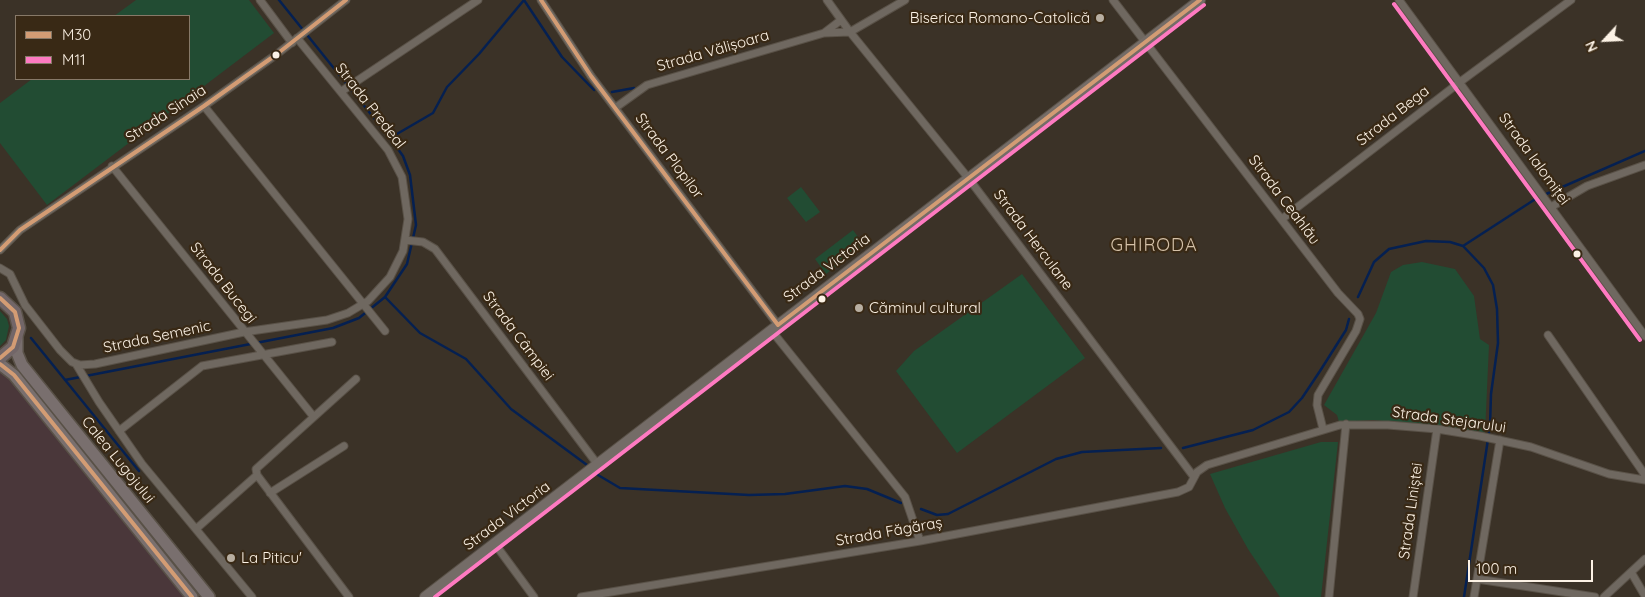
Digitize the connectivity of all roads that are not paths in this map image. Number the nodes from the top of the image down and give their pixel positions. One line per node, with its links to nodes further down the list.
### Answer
1 (260, 0): 14 (street, Strada Predeal)
2 (346, 0): 14 (street, Strada Sinaia)
3 (478, 0): 17 (street)
4 (541, 0): 19 (street, Strada Plopilor)
5 (827, 0): 11 (street, Strada Herculane)
6 (905, 0): 12 (street, Strada Vălișoara)
7 (1113, 0): 15 (street, Strada Ceahlău)
8 (1200, 0): 15 (street, Strada Victoria)
9 (1399, 0): 16 (street, Strada Ialomiței)
10 (1571, 0): 16 (street, Strada Bega)
11 (842, 21): 12 (street, Strada Herculane); 13 (street, Strada Vălișoara)
12 (849, 31): 13 (street, Strada Vălișoara); 22 (street, Strada Herculane)
13 (824, 33): 19 (street, Strada Vălișoara)
14 (297, 38): 17 (street, Strada Predeal); 18 (street, Strada Sinaia)
15 (1146, 42): 22 (street, Strada Victoria); 24 (street, Strada Ceahlău)
16 (1460, 82): 23 (street, Strada Ialomiței); 24 (street, Strada Bega)
17 (343, 90): 25 (street, Strada Predeal)
18 (204, 106): 21 (street, Strada Sinaia); 29 (street)
19 (616, 108): 30 (street, Strada Plopilor)
20 (1645, 165): 23 (street)
21 (112, 166): 26 (street, Strada Sinaia); 32 (street, Strada Bucegi)
22 (969, 179): 30 (street, Strada Victoria); 52 (street, Strada Herculane)
23 (1551, 206): 35 (street, Strada Ialomiței)
24 (1282, 220): 44 (street, Strada Ceahlău)
25 (411, 241): 29 (street, Strada Predeal); 49 (street, Strada Câmpiei)
26 (0, 250)
27 (0, 268): 40 (street)
28 (0, 298): 34 (highway)
29 (368, 309): 31 (street); 32 (street, Strada Semenic)
30 (774, 328): 49 (street, Strada Victoria); 56 (street, Strada Plopilor)
31 (385, 331)
32 (244, 332): 37 (street, Strada Bucegi); 40 (street, Strada Semenic)
33 (1548, 335): 51 (street)
34 (18, 336): 38 (highway); 63 (main road, Calea Lugojului)
35 (1645, 336)
36 (332, 342): 37 (street)
37 (263, 354): 42 (street, Strada Bucegi); 46 (street)
38 (0, 358)
39 (0, 364): 62 (main road, Calea Lugojului)
40 (76, 364): 46 (street)
41 (356, 379): 42 (street)
42 (313, 416): 50 (street)
43 (1346, 424): 44 (street, Strada Stejarului); 45 (street, Strada Stejarului); 69 (street)
44 (1323, 429): 52 (street, Strada Stejarului)
45 (1437, 429): 47 (street, Strada Stejarului); 70 (street, Strada Liniștei)
46 (119, 431): 55 (street)
47 (1498, 440): 53 (street, Strada Stejarului); 60 (street)
48 (344, 446): 54 (street)
49 (598, 466): 57 (street, Strada Victoria)
50 (256, 472): 54 (street); 55 (street)
51 (1645, 474)
52 (1194, 477): 56 (street, Strada Făgăraș)
53 (1645, 480)
54 (270, 493): 65 (street)
55 (196, 529): 64 (street)
56 (920, 541): 68 (street, Strada Făgăraș)
57 (495, 544): 66 (street, Strada Victoria); 67 (street)
58 (1645, 559): 59 (street)
59 (1630, 572): 61 (street); 73 (street)
60 (1477, 579): 71 (street); 72 (street)
61 (1645, 596)
62 (192, 597)
63 (208, 597)
64 (252, 597)
65 (349, 597)
66 (425, 597)
67 (534, 597)
68 (581, 597)
69 (1329, 597)
70 (1413, 597)
71 (1474, 597)
72 (1595, 597)
73 (1604, 597)

